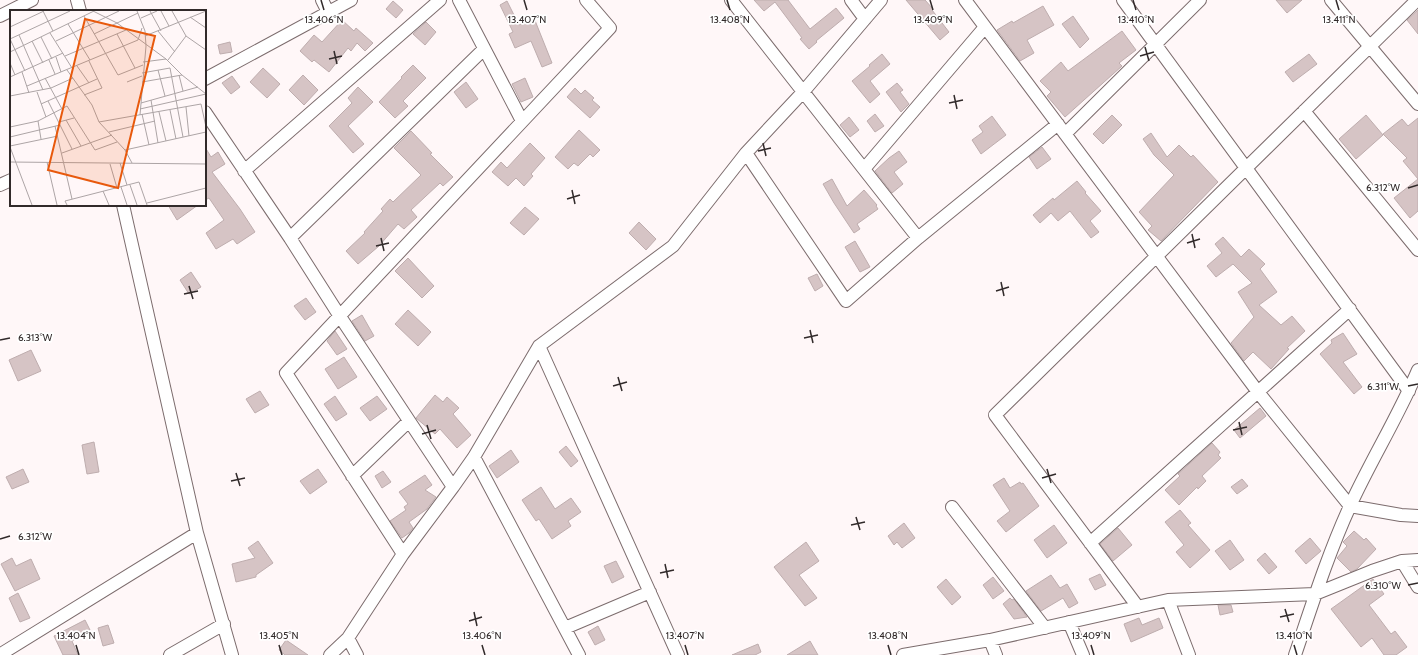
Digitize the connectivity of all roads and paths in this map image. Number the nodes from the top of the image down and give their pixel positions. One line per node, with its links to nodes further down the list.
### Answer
1 (32, 0): 17 (street)
2 (77, 0): 18 (street)
3 (322, 0): 20 (street)
4 (351, 0): 20 (street)
5 (440, 0): 16 (street)
6 (459, 0): 26 (street)
7 (586, 0): 32 (street)
8 (732, 0): 28 (street)
9 (851, 0): 22 (street)
10 (882, 0): 22 (street)
11 (965, 0): 23 (street)
12 (1123, 0): 24 (street)
13 (1200, 0): 24 (street)
14 (1331, 0): 25 (street)
15 (1417, 0): 25 (street)
16 (426, 5): 38 (street)
17 (12, 10)
18 (80, 10)
19 (10, 11): 21 (street)
20 (328, 12): 27 (street)
21 (0, 16)
22 (865, 19): 28 (street)
23 (985, 27): 33 (street); 37 (street)
24 (1156, 45): 34 (street); 36 (street)
25 (1370, 47): 29 (street); 30 (street)
26 (484, 49): 32 (street); 42 (street)
27 (206, 78)
28 (803, 92): 35 (street); 37 (street)
29 (1418, 104)
30 (1304, 111): 36 (street); 44 (street)
31 (206, 114): 38 (street)
32 (522, 121): 47 (street)
33 (1058, 124): 34 (street); 43 (street)
34 (1066, 134): 45 (street)
35 (746, 153): 43 (street); 48 (street)
36 (1246, 168): 45 (street); 46 (street)
37 (864, 169): 43 (street)
38 (244, 171): 42 (street)
39 (10, 180): 40 (street)
40 (0, 185)
41 (123, 206): 59 (street)
42 (290, 238): 47 (street)
43 (918, 238)
44 (1418, 250)
45 (1156, 257): 51 (street); 60 (street)
46 (1350, 309): 50 (street); 51 (street)
47 (339, 315): 52 (street); 54 (street)
48 (538, 346): 53 (street); 65 (street)
49 (1418, 370): 50 (street)
50 (1409, 391): 56 (street)
51 (1258, 392): 56 (street); 60 (street)
52 (409, 421): 54 (street); 55 (street)
53 (474, 458): 55 (street); 71 (street)
54 (352, 476): 61 (street)
55 (453, 487): 61 (street)
56 (1350, 506): 58 (street); 66 (street)
57 (952, 507): 72 (street)
58 (1418, 516)
59 (197, 533): 70 (street); 75 (street)
60 (1090, 543): 68 (street)
61 (403, 554): 73 (street)
62 (1418, 560): 63 (street)
63 (1402, 561): 64 (street); 66 (street)
64 (1418, 587)
65 (650, 592): 71 (street); 81 (street)
66 (1315, 594): 67 (street); 86 (street)
67 (1168, 600): 68 (street); 85 (street)
68 (1138, 607): 69 (street)
69 (1069, 622): 72 (street); 84 (street)
70 (224, 624): 76 (street); 77 (street)
71 (565, 628): 80 (street)
72 (1045, 628): 74 (street)
73 (348, 638): 78 (street); 79 (street)
74 (990, 640): 82 (street); 83 (street)
75 (1, 653)
76 (170, 655)
77 (232, 655)
78 (330, 655)
79 (357, 655)
80 (579, 655)
81 (678, 655)
82 (903, 655)
83 (996, 655)
84 (1083, 655)
85 (1189, 655)
86 (1295, 655)

